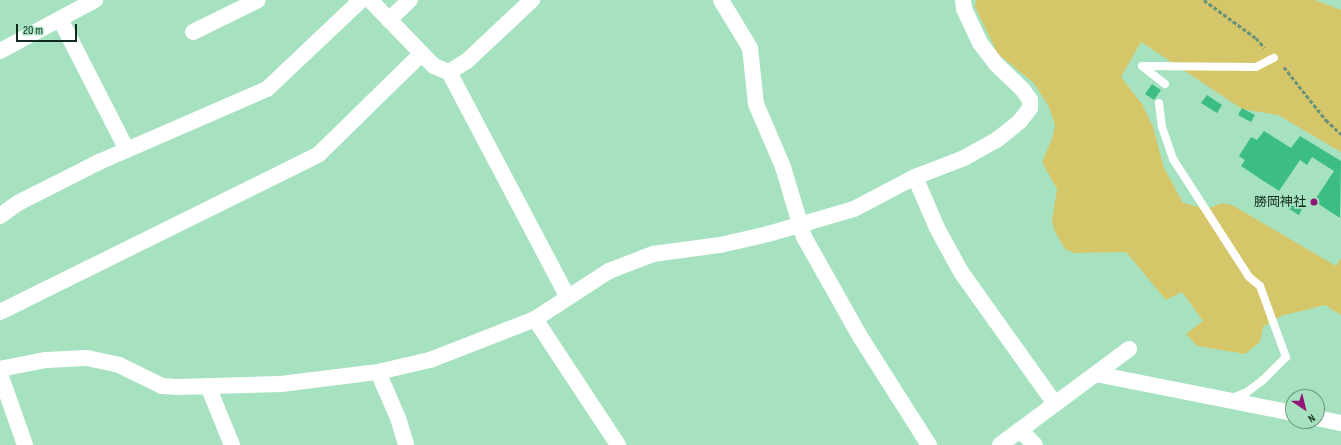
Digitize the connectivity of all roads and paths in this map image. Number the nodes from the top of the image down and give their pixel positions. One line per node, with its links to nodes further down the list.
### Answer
1 (95, 0): 9 (street)
2 (258, 0): 11 (street)
3 (361, 0): 18 (street)
4 (370, 0): 10 (street)
5 (410, 0): 10 (street)
6 (532, 0): 15 (street)
7 (722, 0): 21 (street)
8 (964, 0): 19 (street)
9 (60, 19): 12 (street); 18 (street)
10 (390, 20): 13 (street)
11 (193, 32)
12 (0, 51)
13 (422, 53): 15 (street); 23 (street)
14 (1274, 58): 16 (lane)
15 (449, 72): 22 (street)
16 (1165, 84)
17 (1159, 103): 31 (lane)
18 (127, 150): 20 (street)
19 (914, 177): 21 (street); 32 (street)
20 (0, 216)
21 (802, 226): 22 (street); 41 (street)
22 (567, 296): 24 (street)
23 (0, 312)
24 (535, 318): 27 (street); 40 (street)
25 (1129, 349): 29 (street)
26 (0, 369): 30 (street)
27 (378, 372): 30 (street); 39 (street)
28 (0, 374): 37 (street)
29 (1096, 374): 31 (street); 32 (street)
30 (208, 386): 38 (street)
31 (1227, 400): 33 (street)
32 (1055, 404): 36 (street)
33 (1285, 411)
34 (1325, 420): 35 (street)
35 (1341, 423)
36 (1020, 430): 42 (street); 43 (street)
37 (25, 445)
38 (232, 445)
39 (406, 445)
40 (618, 445)
41 (929, 445)
42 (1000, 445)
43 (1035, 445)

